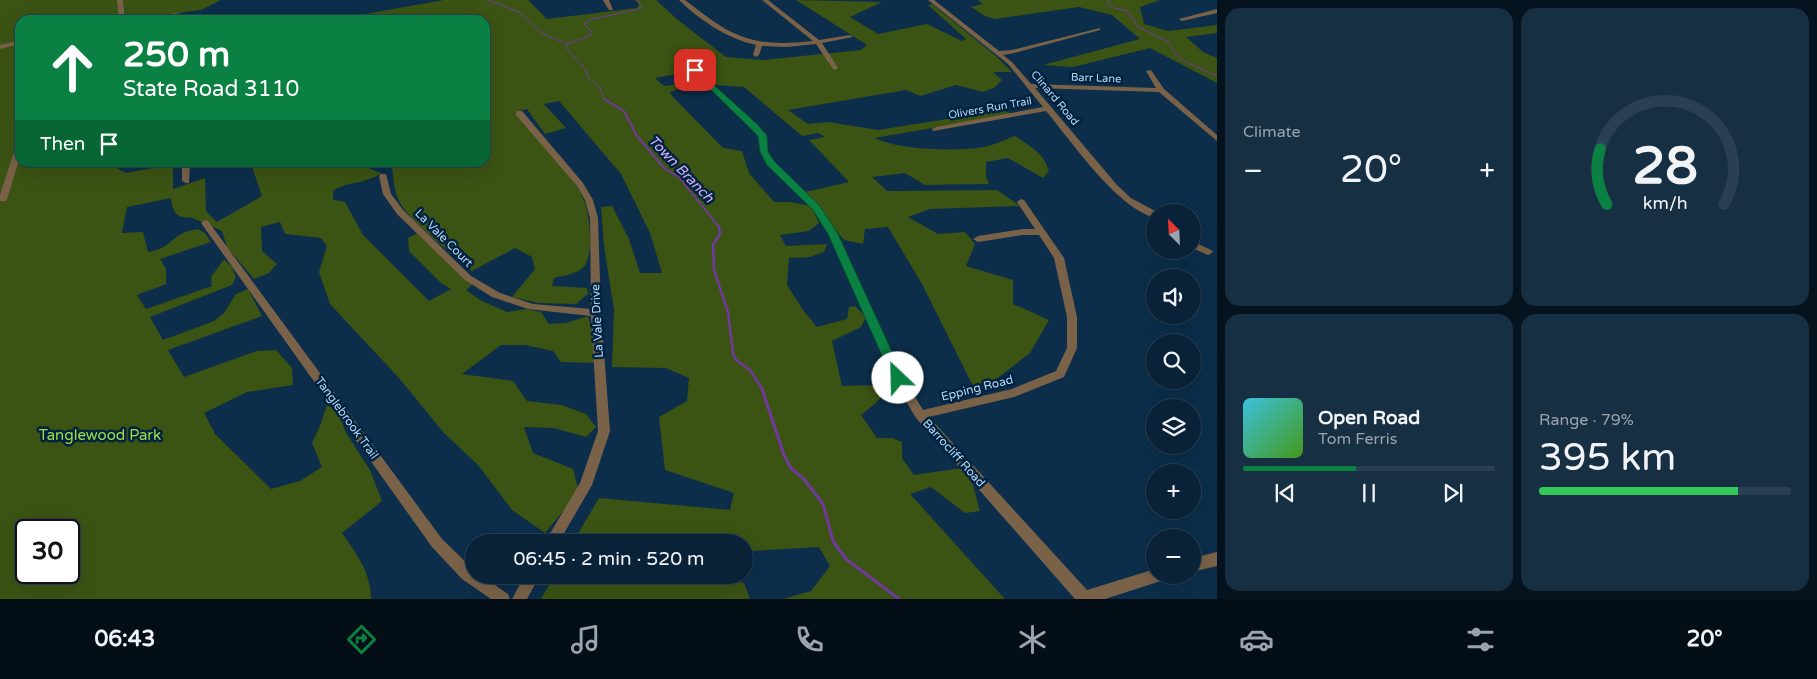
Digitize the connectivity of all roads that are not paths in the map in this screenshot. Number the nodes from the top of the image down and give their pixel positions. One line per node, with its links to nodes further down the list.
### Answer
1 (120, 0): 8 (street)
2 (606, 0): 6 (street)
3 (682, 0): 14 (street)
4 (765, 0): 12 (street)
5 (931, 0): 16 (street, Clinard Road)
6 (611, 9)
7 (1217, 11): 9 (street)
8 (122, 15)
9 (1182, 19)
10 (1098, 30): 16 (street)
11 (850, 37): 12 (street)
12 (818, 42): 14 (street); 18 (street)
13 (15, 43): 15 (street)
14 (759, 44): 17 (street)
15 (0, 47)
16 (999, 53): 21 (street, Clinard Road)
17 (756, 54)
18 (835, 68)
19 (695, 70): 40 (street, Barrocliff Road)
20 (1149, 71): 22 (street)
21 (1031, 86): 22 (street, Barr Lane); 23 (street, Clinard Road)
22 (1161, 90): 26 (street)
23 (1049, 108): 25 (street, Olivers Run Trail); 33 (street, Clinard Road)
24 (518, 113): 39 (street, La Vale Drive)
25 (936, 129)
26 (1217, 139)
27 (15, 161): 31 (street)
28 (186, 167): 30 (street)
29 (383, 176): 39 (street, La Vale Court)
30 (186, 181)
31 (3, 198)
32 (1021, 202): 35 (street, Epping Road)
33 (1146, 210)
34 (205, 223): 46 (street, Tanglebrook Trail)
35 (1041, 232): 36 (street); 40 (street, Epping Road)
36 (978, 239)
37 (1201, 248): 38 (street)
38 (1208, 252)
39 (596, 313): 41 (street, La Vale Drive)
40 (920, 415): 48 (street, Barrocliff Road)
41 (557, 534)
42 (1217, 559): 43 (street)
43 (1201, 563)
44 (1146, 579): 48 (street)
45 (527, 584): 47 (street)
46 (502, 599)
47 (518, 599)
48 (1083, 599)

